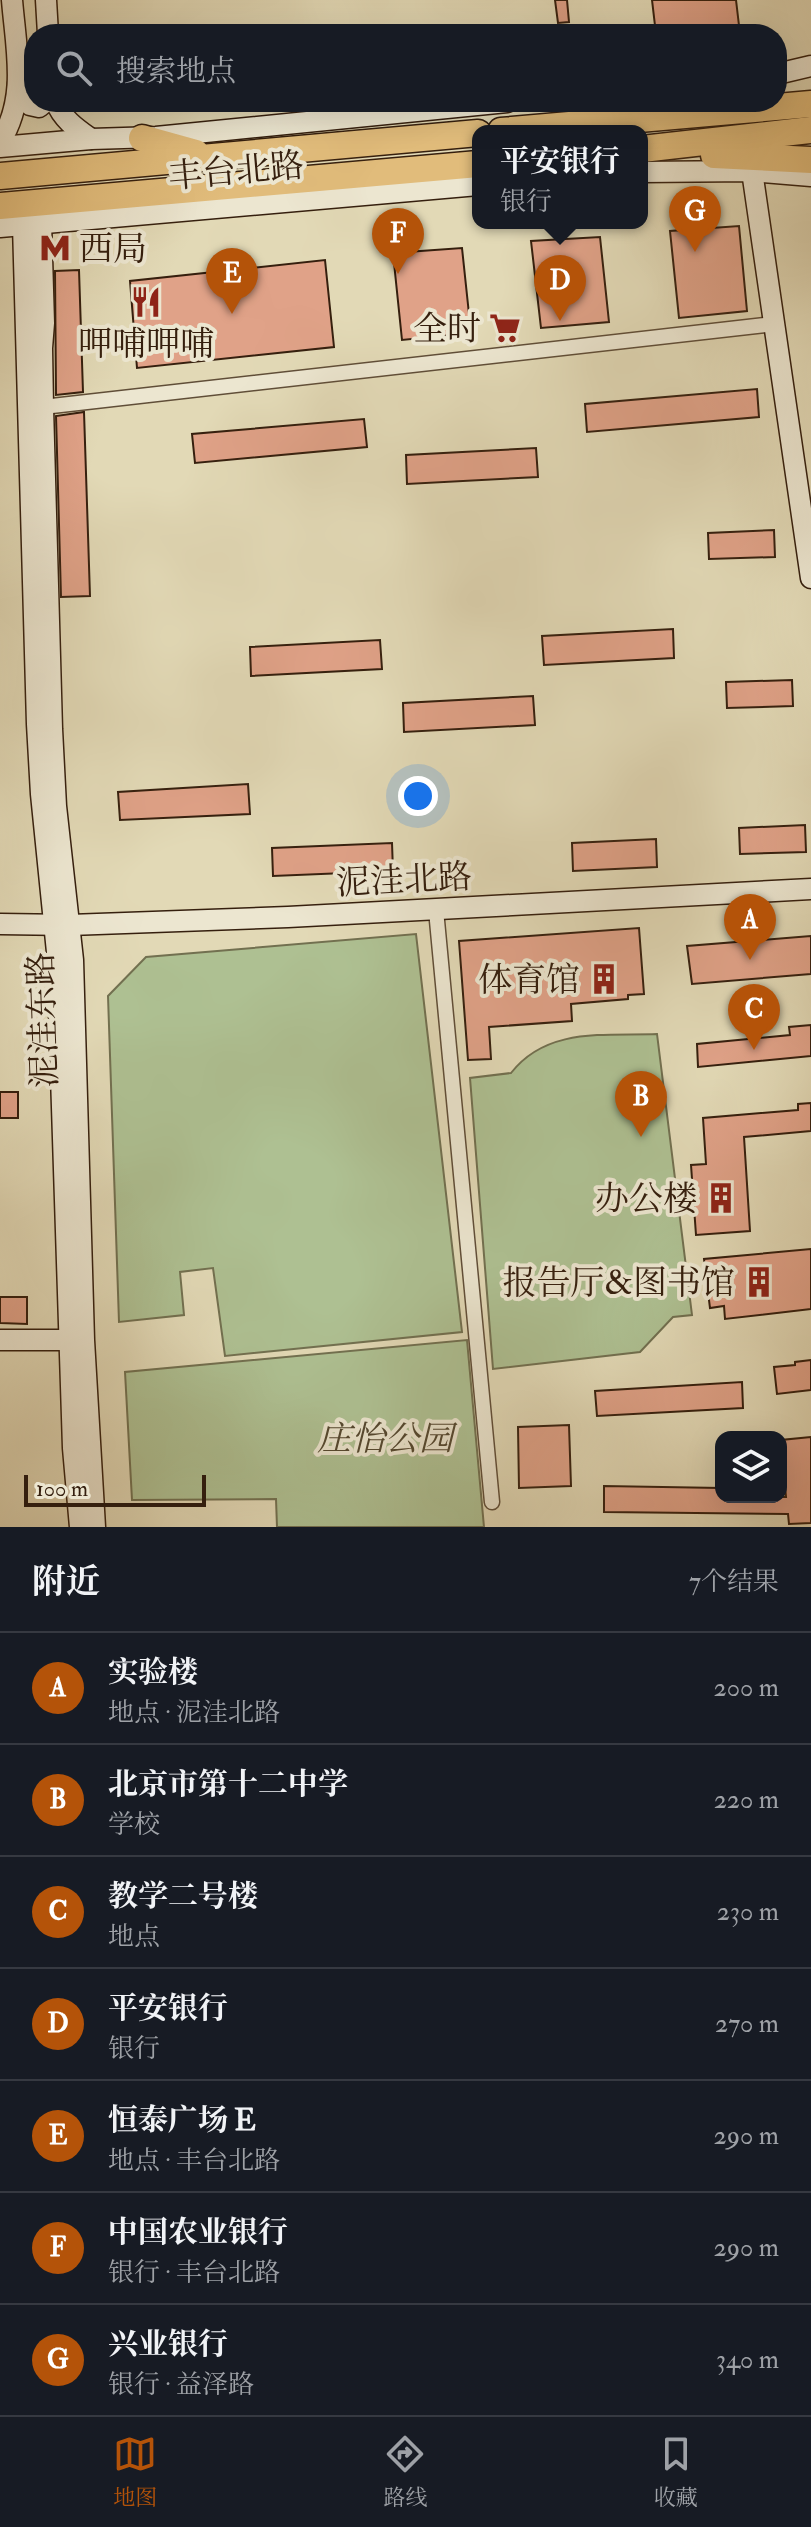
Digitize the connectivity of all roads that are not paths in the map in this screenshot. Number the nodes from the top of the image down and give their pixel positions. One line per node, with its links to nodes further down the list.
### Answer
1 (12, 0): 6 (street)
2 (46, 0): 3 (street)
3 (47, 24)
4 (811, 66): 5 (street)
5 (787, 72)
6 (18, 84): 8 (street); 20 (street)
7 (811, 87): 9 (highway)
8 (24, 94)
9 (787, 94)
10 (811, 104): 11 (highway)
11 (787, 106)
12 (61, 112): 19 (street)
13 (406, 112): 18 (street, 丰台北路)
14 (711, 112): 15 (highway)
15 (567, 125)
16 (811, 130): 21 (highway)
17 (472, 134): 24 (highway, 丰台北路)
18 (142, 138): 19 (street, 丰台北路); 24 (highway)
19 (91, 139): 20 (street, 丰台北路)
20 (0, 145)
21 (648, 151)
22 (811, 151): 26 (highway)
23 (648, 153): 26 (highway)
24 (211, 157): 29 (highway, 丰台北路)
25 (811, 160): 26 (highway)
26 (753, 163): 28 (street); 30 (street); 36 (street)
27 (472, 165): 32 (highway, 丰台北路)
28 (648, 172)
29 (0, 176)
30 (811, 176)
31 (472, 186): 33 (street, 丰台北路)
32 (0, 206)
33 (32, 224): 34 (street, 丰台北路); 35 (street, 泥洼东路); 37 (street, 泥洼东路)
34 (0, 227)
35 (24, 265): 37 (street); 43 (street, 泥洼东路)
36 (774, 324): 38 (street); 39 (street)
37 (42, 348): 38 (street, 泥洼东路)
38 (43, 407): 43 (street, 泥洼东路)
39 (811, 578)
40 (811, 889): 41 (street, 泥洼北路)
41 (436, 910): 43 (street, 泥洼北路); 46 (street)
42 (0, 924): 43 (street, 泥洼北路)
43 (63, 924): 45 (street, 泥洼东路)
44 (0, 1340): 45 (street)
45 (83, 1340): 47 (street, 泥洼东路); 48 (street, 泥洼东路)
46 (492, 1502)
47 (80, 1527)
48 (95, 1527)

